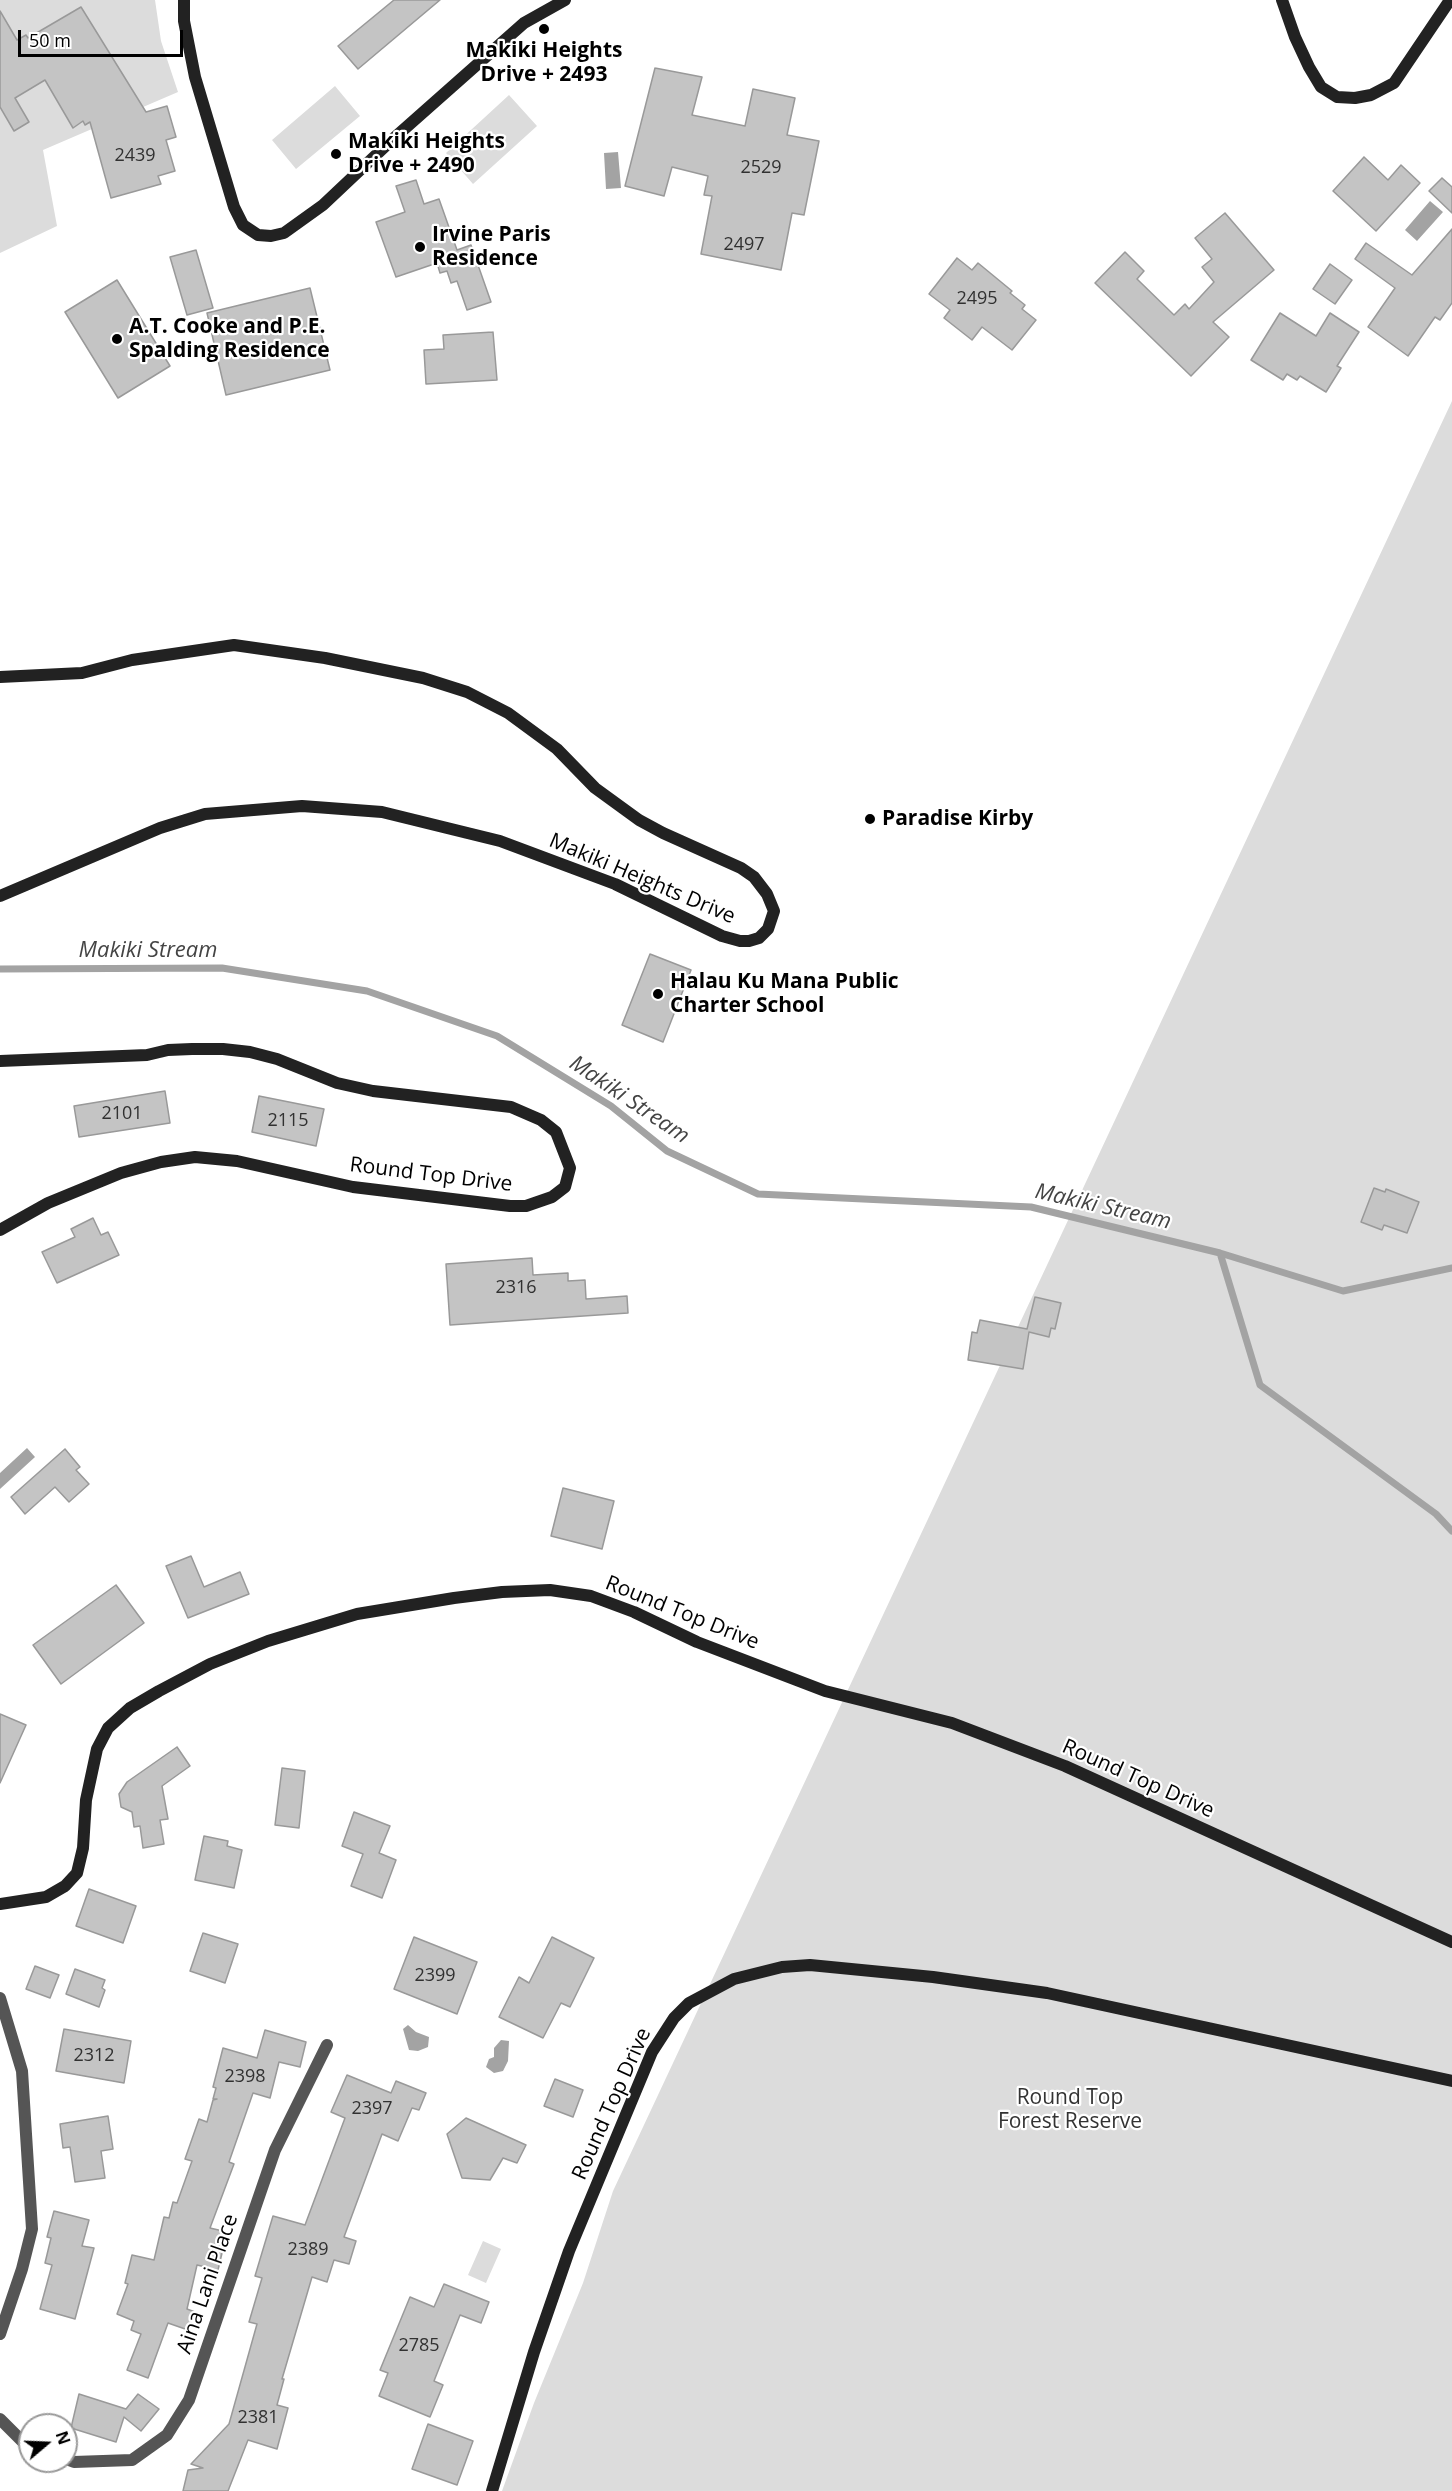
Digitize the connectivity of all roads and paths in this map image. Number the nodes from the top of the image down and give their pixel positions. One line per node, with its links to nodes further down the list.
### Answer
1 (184, 0): 2 (street)
2 (565, 0)
3 (1282, 0): 4 (street)
4 (1450, 0)
5 (0, 677): 6 (street, Makiki Heights Drive)
6 (0, 896)
7 (0, 1061): 8 (street, Round Top Drive)
8 (0, 1230)
9 (0, 1904): 10 (street, Round Top Drive)
10 (1452, 1942)
11 (0, 1998): 14 (street)
12 (327, 2044): 17 (street, Aina Lani Place)
13 (1452, 2081): 18 (street, Round Top Drive)
14 (0, 2334)
15 (0, 2419): 16 (street)
16 (18, 2437)
17 (78, 2462)
18 (492, 2491)

